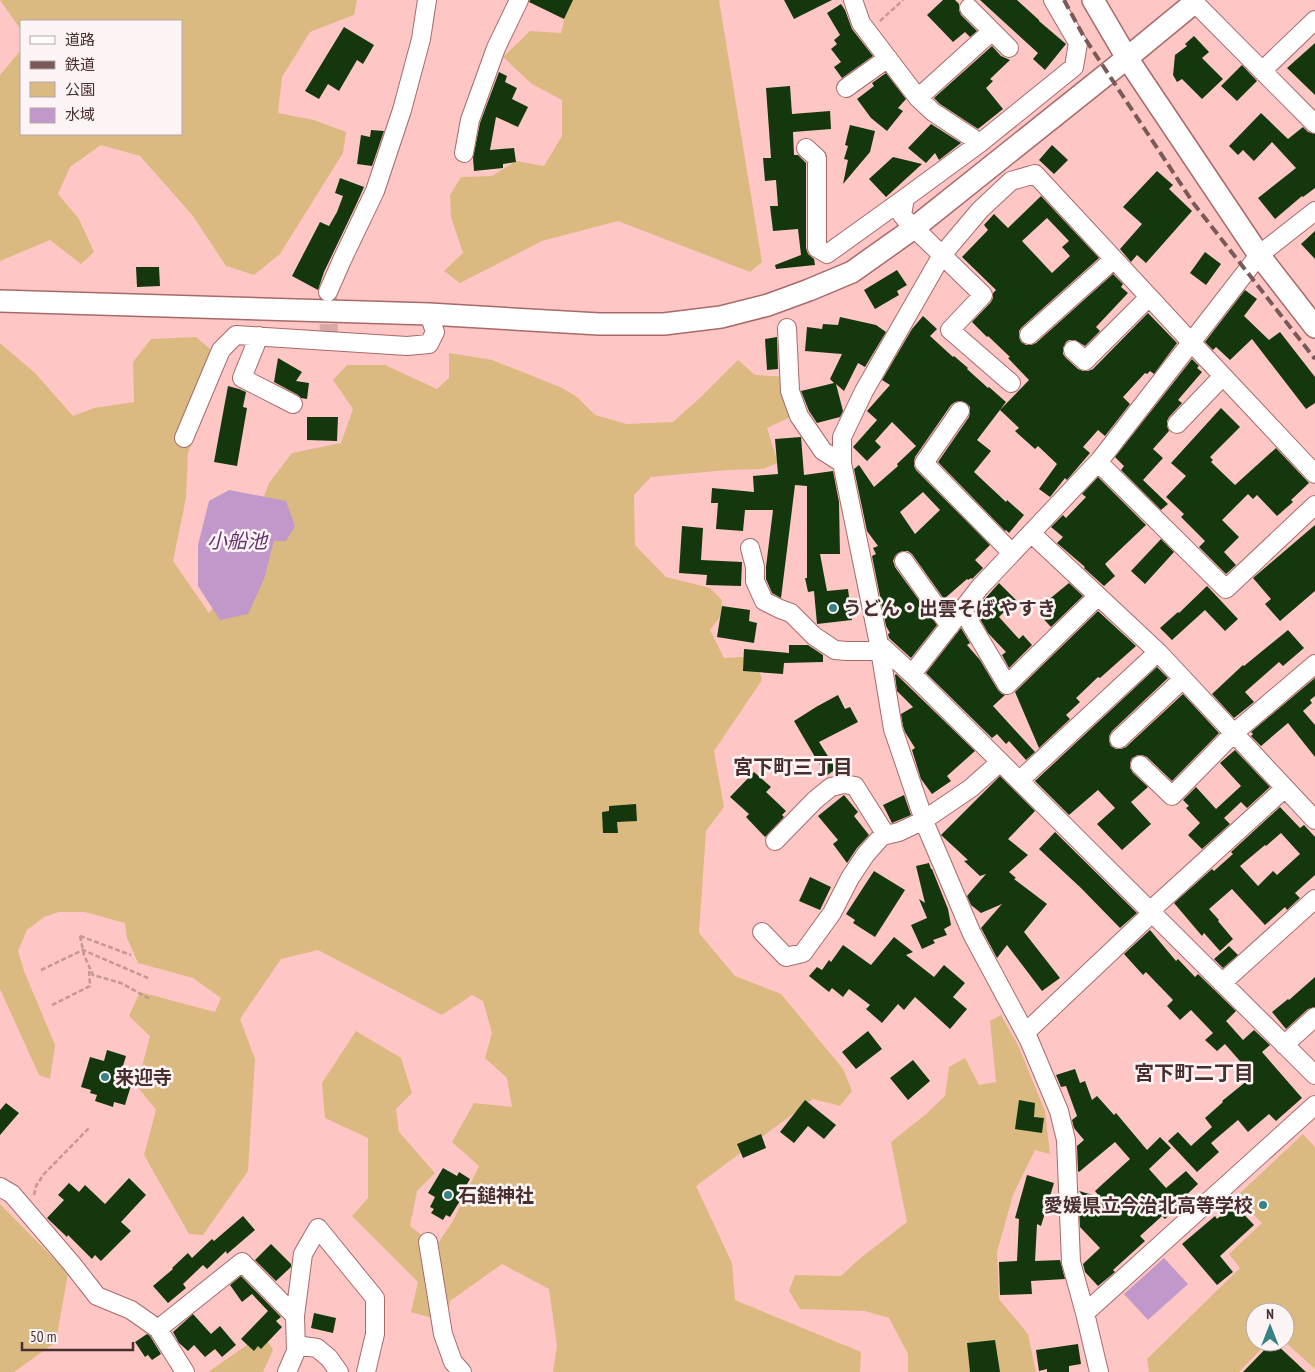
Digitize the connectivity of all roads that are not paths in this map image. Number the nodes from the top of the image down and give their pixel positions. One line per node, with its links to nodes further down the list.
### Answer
1 (427, 0): 26 (street)
2 (519, 0): 19 (street)
3 (853, 0): 11 (street)
4 (1053, 0): 17 (street)
5 (1093, 0): 12 (street)
6 (1193, 1): 12 (street); 13 (street)
7 (969, 8): 9 (street)
8 (1315, 20): 13 (street)
9 (992, 31): 10 (street); 15 (street)
10 (1008, 48)
11 (888, 58): 14 (street); 15 (street)
12 (1127, 58): 22 (street); 24 (street)
13 (1262, 70): 16 (street)
14 (846, 88)
15 (918, 98): 17 (street)
16 (1315, 124)
17 (980, 143): 20 (street)
18 (806, 148): 20 (street)
19 (464, 153)
20 (905, 198): 22 (street)
21 (1315, 211): 24 (street)
22 (914, 228): 23 (street); 29 (street)
23 (942, 255): 25 (street); 37 (street); 43 (street)
24 (1259, 255): 30 (street); 34 (street)
25 (1114, 259): 27 (street); 32 (street)
26 (328, 292)
27 (1149, 297): 34 (street); 35 (street)
28 (0, 301): 29 (street)
29 (429, 314): 33 (street)
30 (1315, 327)
31 (787, 328): 43 (street)
32 (1029, 335)
33 (259, 336): 38 (street); 41 (street)
34 (1191, 342): 36 (street); 42 (street)
35 (1073, 350)
36 (1223, 376): 40 (street); 44 (street)
37 (1011, 383)
38 (293, 404)
39 (960, 411): 48 (street)
40 (1177, 424)
41 (184, 438)
42 (1098, 462): 45 (street); 46 (street)
43 (842, 463): 53 (street)
44 (1315, 474)
45 (1315, 505)
46 (1031, 533): 48 (street); 50 (street)
47 (750, 548): 53 (street)
48 (1012, 553): 51 (street)
49 (904, 561): 52 (street)
50 (1098, 596): 51 (street); 54 (street)
51 (962, 610): 52 (street)
52 (950, 626): 56 (street)
53 (880, 648): 56 (street); 64 (street)
54 (1158, 652): 57 (street); 62 (street)
55 (1315, 664): 58 (street)
56 (912, 674): 60 (street)
57 (1183, 680): 58 (street); 59 (street)
58 (1234, 733): 61 (street); 63 (street)
59 (1119, 739)
60 (1000, 762): 62 (street); 64 (street)
61 (1140, 765)
62 (1020, 781): 69 (street)
63 (1285, 788): 65 (street); 69 (street)
64 (924, 820): 66 (street); 73 (street)
65 (1315, 820)
66 (886, 835): 67 (street); 70 (street)
67 (775, 842)
68 (1315, 899): 71 (street)
69 (1151, 912): 71 (street); 73 (street)
70 (762, 932)
71 (1222, 983): 74 (street)
72 (1315, 1017): 74 (street)
73 (1026, 1033): 79 (street)
74 (1284, 1045): 75 (street)
75 (1315, 1075)
76 (1315, 1105): 79 (street)
77 (0, 1187): 81 (street)
78 (428, 1242): 87 (street)
79 (1085, 1313): 88 (street)
80 (295, 1316): 81 (street); 82 (street); 86 (street)
81 (158, 1329): 83 (street)
82 (296, 1345): 84 (street); 85 (street)
83 (185, 1372)
84 (287, 1372)
85 (339, 1372)
86 (366, 1372)
87 (462, 1372)
88 (1098, 1372)

